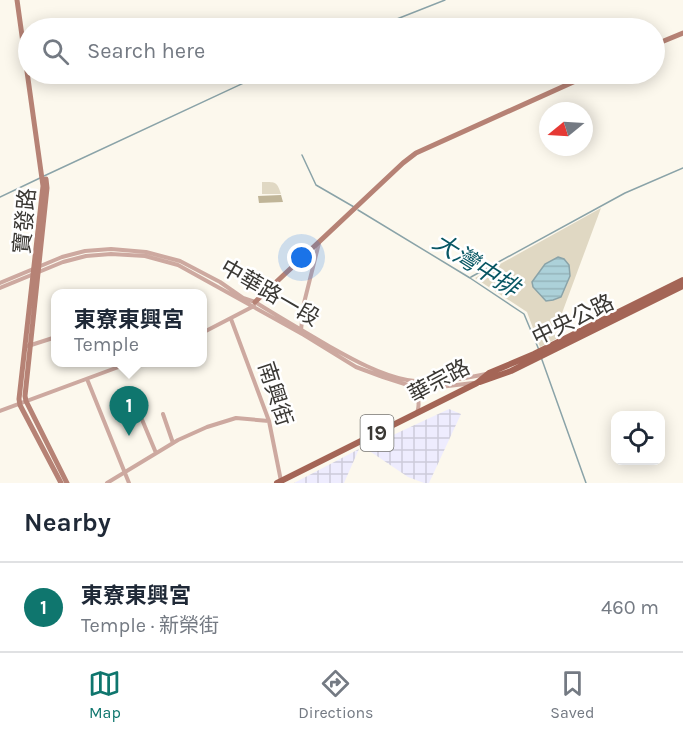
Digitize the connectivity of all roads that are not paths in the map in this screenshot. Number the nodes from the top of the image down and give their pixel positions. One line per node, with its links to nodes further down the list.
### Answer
1 (17, 0): 2 (main road, 寶發路)
2 (20, 18)
3 (683, 33): 4 (main road)
4 (665, 40)
5 (29, 84): 8 (main road, 寶發路)
6 (569, 84): 7 (main road)
7 (319, 242): 13 (main road); 16 (street)
8 (35, 270): 10 (street); 12 (street); 13 (street, 中華路一段); 18 (main road, 寶發路)
9 (683, 280): 20 (main road, 中央公路 / 19)
10 (0, 284)
11 (683, 286): 23 (main road, 中央公路 / 19)
12 (0, 288)
13 (254, 304): 14 (street); 16 (street, 中華路一段); 24 (street, 中華路一段)
14 (231, 319): 15 (street); 30 (street, 南興街)
15 (207, 328)
16 (301, 330): 22 (street, 中華路一段)
17 (51, 338): 18 (street)
18 (27, 346): 25 (main road, 寶發路)
19 (121, 367): 21 (street)
20 (489, 374): 22 (street, 中華路一段); 23 (main road, 華宗路 / 19)
21 (87, 379): 25 (street); 33 (street)
22 (406, 380): 24 (street)
23 (477, 383): 24 (street, 中華路一段); 29 (main road, 華宗路 / 19)
24 (411, 386): 29 (street)
25 (23, 403): 27 (street); 35 (main road); 36 (main road)
26 (138, 410): 32 (street)
27 (0, 411)
28 (163, 414): 31 (street)
29 (417, 414): 34 (main road, 華宗路 / 19)
30 (269, 421): 31 (street); 34 (street, 南興街)
31 (173, 443): 32 (street)
32 (156, 453): 33 (street)
33 (125, 472): 37 (street); 38 (street)
34 (279, 482)
35 (61, 483)
36 (67, 483)
37 (107, 483)
38 (129, 483)

